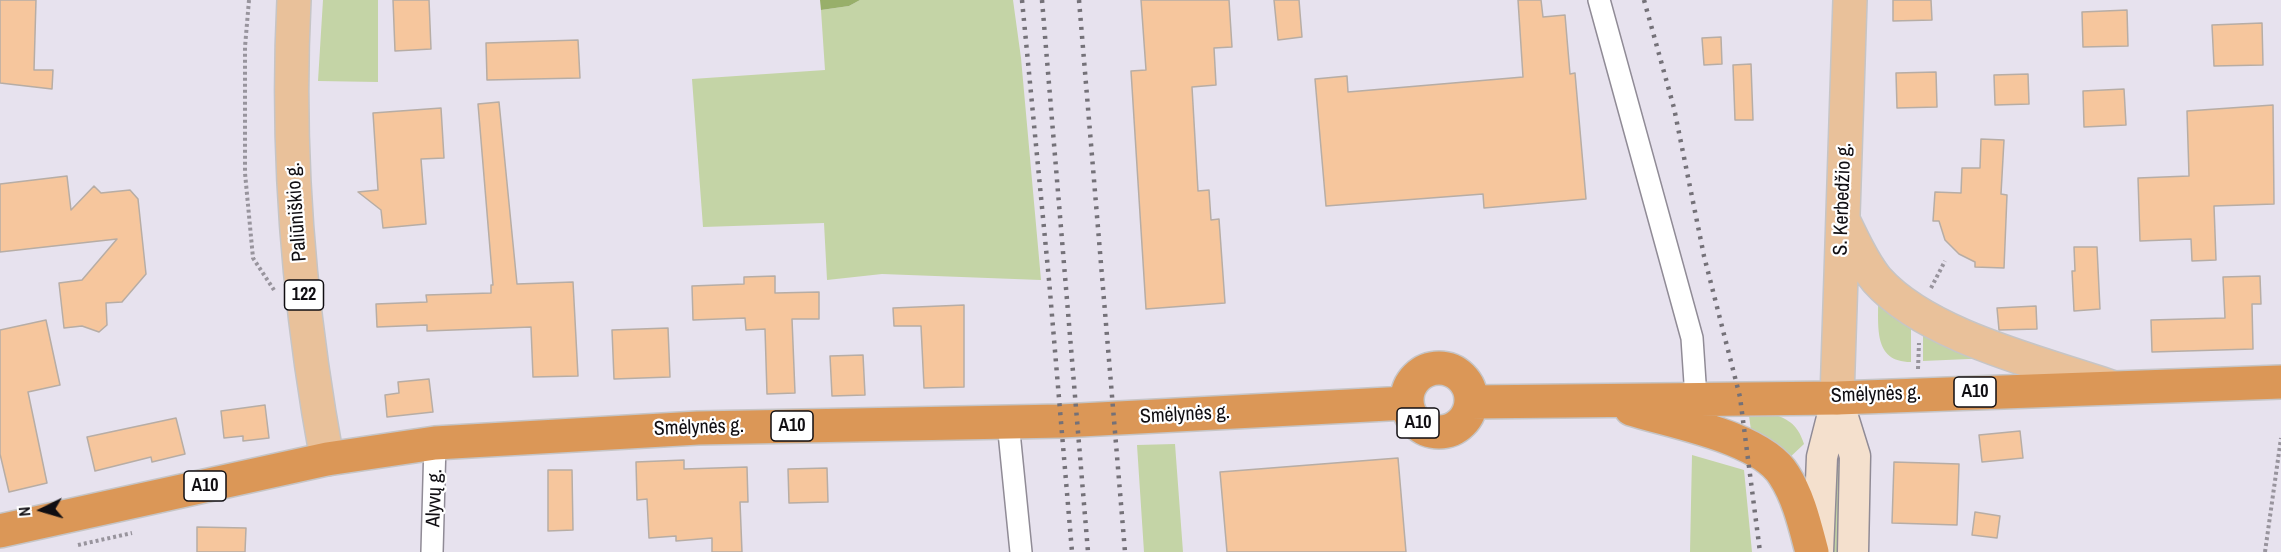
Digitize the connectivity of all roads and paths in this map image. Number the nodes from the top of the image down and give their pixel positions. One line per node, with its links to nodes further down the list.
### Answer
1 (249, 0): 6 (path)
2 (294, 0): 17 (main road, Paliūniškio g. / 122)
3 (1599, 0): 9 (street)
4 (1850, 0): 5 (main road, S. Kerbedžio g.)
5 (1842, 219): 8 (main road); 10 (main road, S. Kerbedžio g.)
6 (276, 302)
7 (2281, 382): 8 (highway, Smėlynės g. / A10)
8 (2114, 388): 10 (highway, Smėlynės g. / A10)
9 (1696, 398): 10 (highway, Smėlynės g. / A10); 12 (highway, Smėlynės g. / A10)
10 (1837, 398): 24 (main road, S. Kerbedžio g.); 25 (main road, S. Kerbedžio g.)
11 (1471, 402): 12 (highway, Smėlynės g. / A10); 13 (highway, A10); 13 (highway, A10)
12 (1606, 402): 23 (highway)
13 (1407, 403): 14 (highway, Smėlynės g. / A10)
14 (1008, 422): 16 (highway, Smėlynės g. / A10); 22 (street)
15 (2281, 438): 26 (path)
16 (435, 443): 17 (highway, Smėlynės g. / A10); 21 (street, Alyvų g.)
17 (327, 459): 18 (highway, Smėlynės g. / A10)
18 (0, 531)
19 (137, 532): 20 (path)
20 (73, 546)
21 (432, 552)
22 (1021, 552)
23 (1812, 552)
24 (1818, 552)
25 (1852, 552)
26 (2265, 552)

